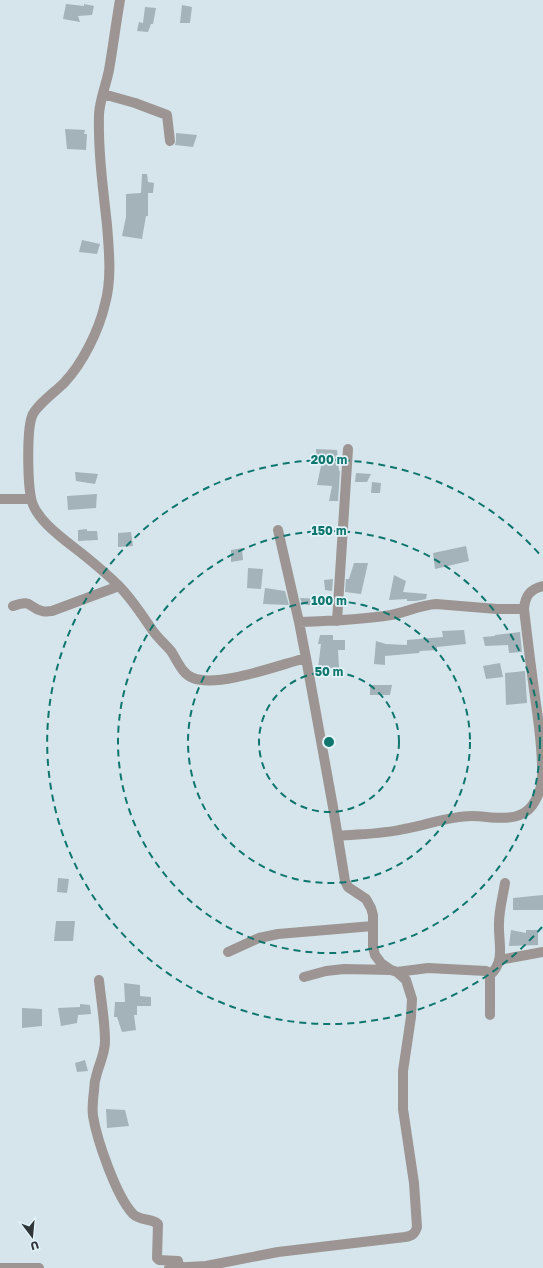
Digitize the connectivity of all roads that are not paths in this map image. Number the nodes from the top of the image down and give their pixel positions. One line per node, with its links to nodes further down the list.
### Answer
1 (120, 0): 2 (street)
2 (103, 94): 3 (street); 6 (street)
3 (170, 141)
4 (348, 448): 12 (street)
5 (0, 499): 6 (street)
6 (31, 499): 8 (street)
7 (278, 530): 13 (street)
8 (119, 586): 10 (street); 14 (street)
9 (543, 586): 11 (street)
10 (13, 606)
11 (524, 609): 12 (street); 15 (street)
12 (337, 621): 13 (street)
13 (300, 622): 14 (street)
14 (306, 658): 16 (street)
15 (543, 781): 16 (street)
16 (338, 836): 18 (street)
17 (505, 883): 21 (street)
18 (373, 926): 19 (street); 22 (street)
19 (228, 952)
20 (543, 952): 21 (street)
21 (499, 960): 23 (street)
22 (394, 971): 23 (street); 24 (street); 27 (street)
23 (490, 975): 26 (street)
24 (304, 977)
25 (99, 980): 30 (street)
26 (490, 1015)
27 (206, 1267): 30 (street)
28 (0, 1268): 29 (street)
29 (39, 1268)
30 (174, 1268)

